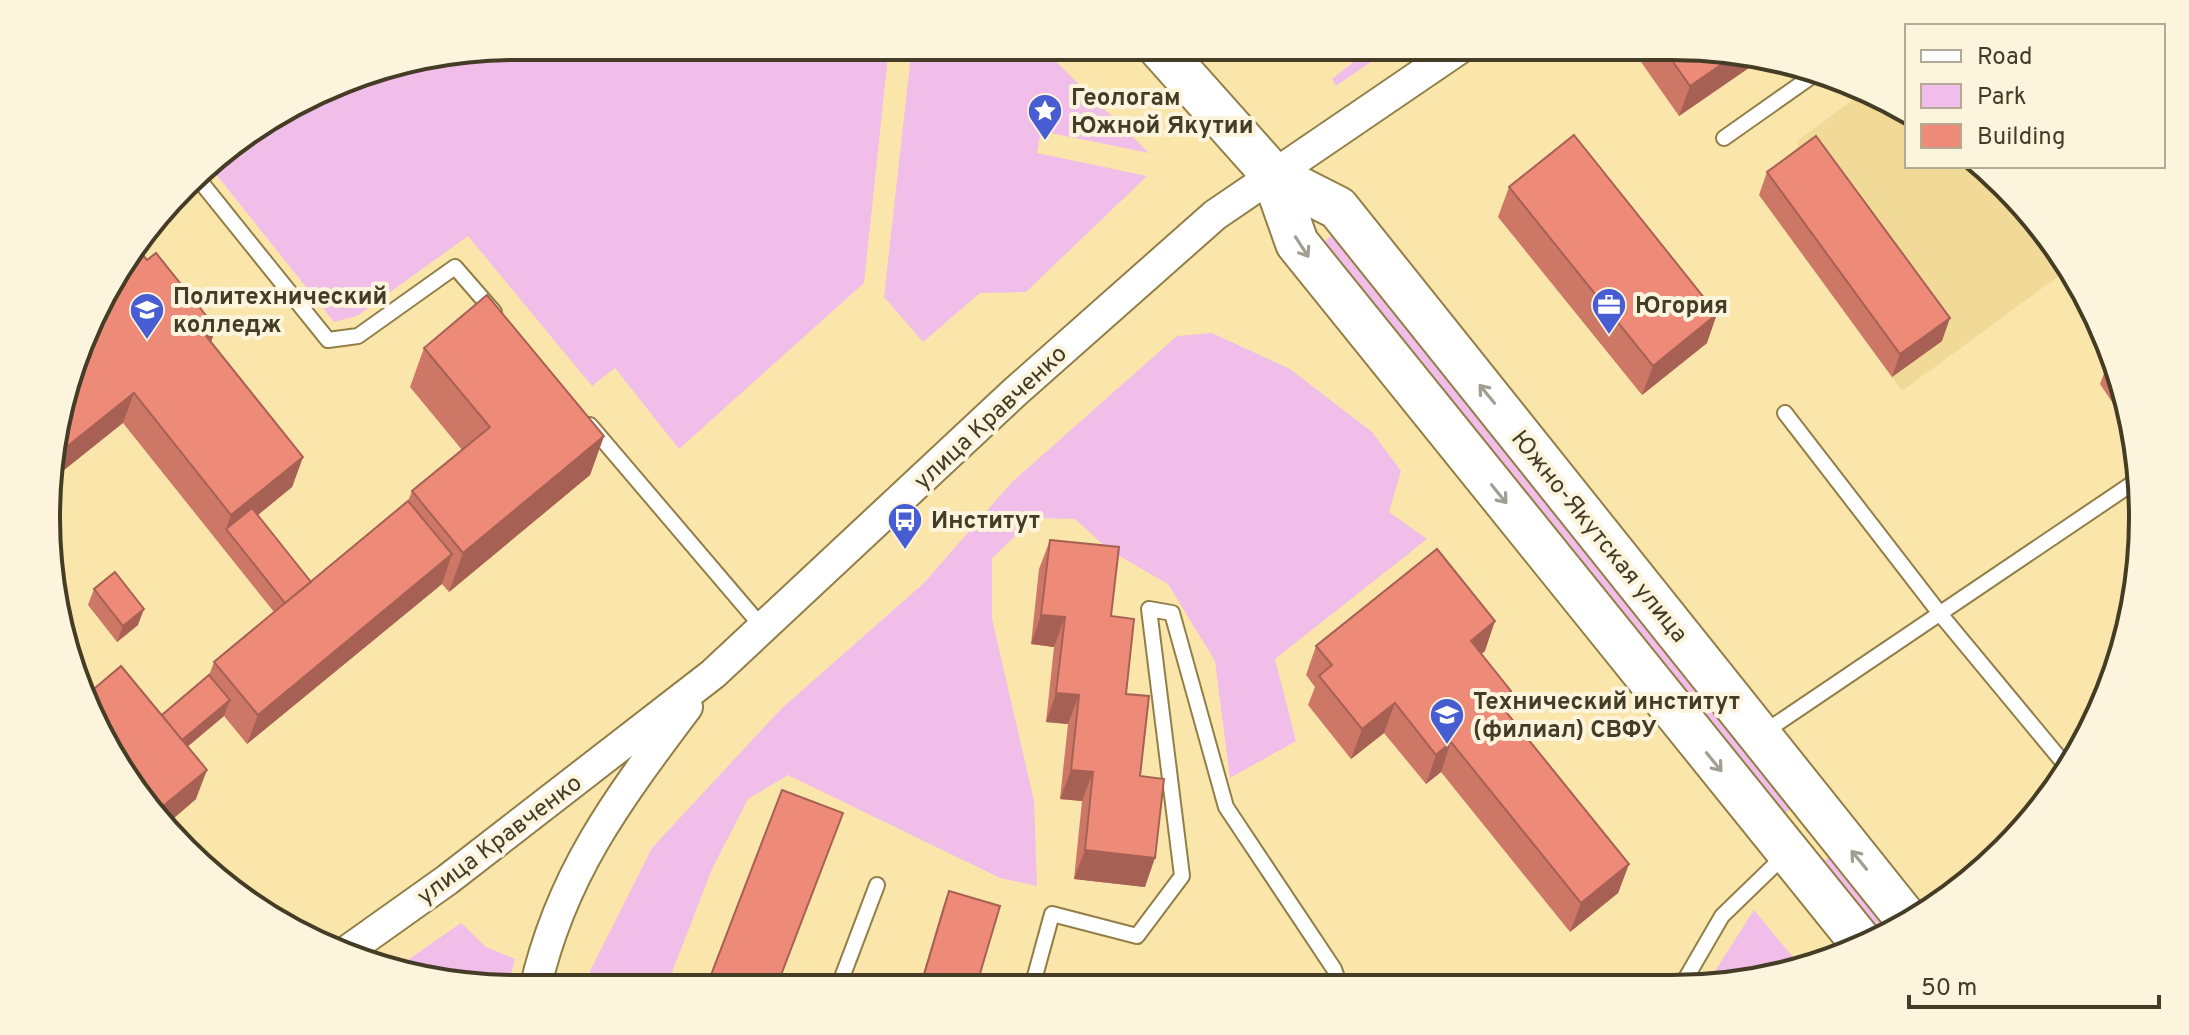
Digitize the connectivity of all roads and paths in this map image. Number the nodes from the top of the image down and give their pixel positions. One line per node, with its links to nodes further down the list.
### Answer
1 (1170, 60): 5 (street, Южно-Якутская улица)
2 (1442, 60): 5 (street, улица Кравченко)
3 (1806, 80): 4 (lane)
4 (1724, 138)
5 (1273, 175): 12 (street, улица Кравченко); 14 (street, Южно-Якутская улица, one-way to 5); 16 (street, Южно-Якутская улица, one-way to 16)
6 (204, 185): 7 (lane)
7 (507, 327)
8 (579, 412): 12 (lane)
9 (1785, 413): 11 (lane)
10 (2128, 487): 11 (lane)
11 (1941, 615): 14 (lane); 15 (lane)
12 (763, 628): 13 (street, улица Кравченко)
13 (713, 674): 20 (street, улица Кравченко); 22 (street)
14 (1759, 736): 18 (street, Южно-Якутская улица, one-way to 14)
15 (2060, 759)
16 (1787, 852): 19 (street, Южно-Якутская улица); 21 (lane)
17 (877, 885): 23 (lane)
18 (1902, 913)
19 (1856, 936)
20 (355, 945)
21 (1688, 974)
22 (538, 975)
23 (843, 975)
24 (1035, 975): 25 (lane)
25 (1336, 975)

